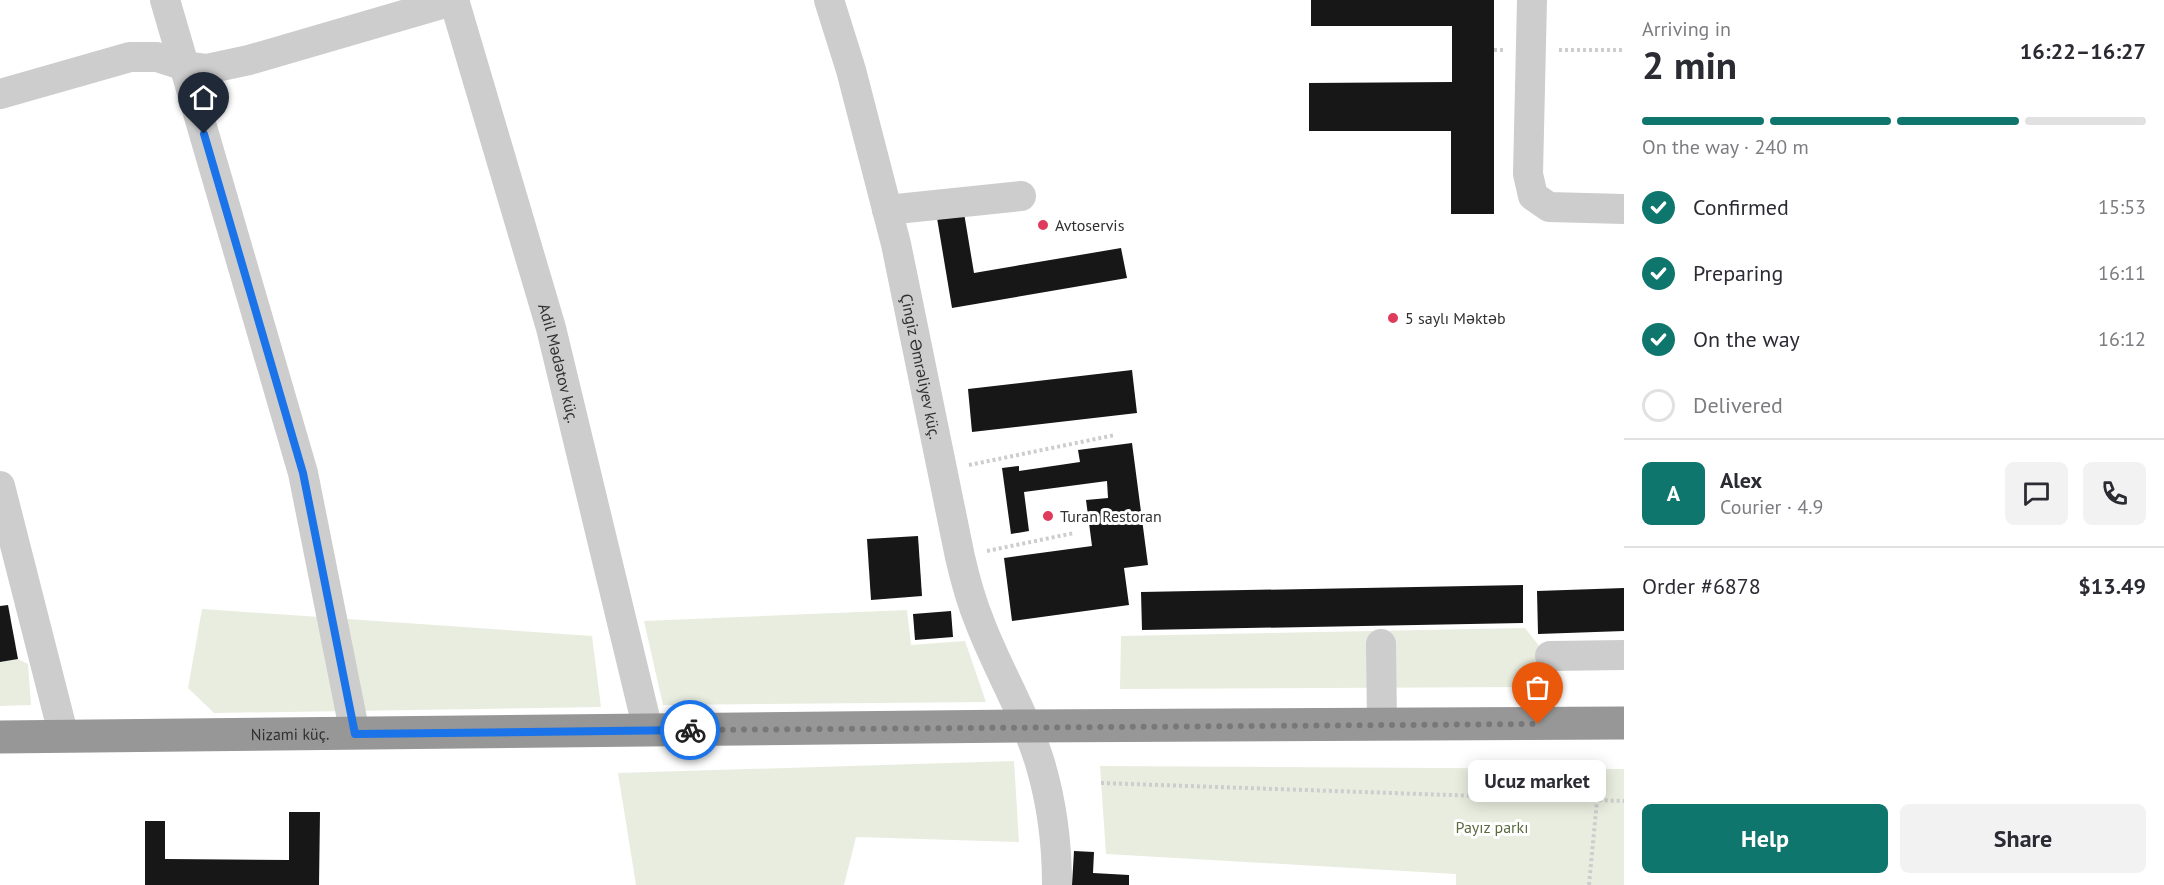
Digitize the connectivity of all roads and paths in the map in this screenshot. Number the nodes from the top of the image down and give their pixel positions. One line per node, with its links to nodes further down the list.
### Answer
1 (165, 0): 5 (street)
2 (455, 0): 5 (street); 21 (street, Adil Mədətov küç.)
3 (829, 0): 9 (street, Çingiz Əmrəliyev küç.)
4 (1532, 0): 8 (street)
5 (184, 66): 6 (street); 22 (street)
6 (0, 94)
7 (1021, 196): 9 (street)
8 (1624, 209)
9 (887, 210): 11 (street, Çingiz Əmrəliyev küç.)
10 (1115, 435): 11 (path)
11 (941, 470): 14 (street, Çingiz Əmrəliyev küç.)
12 (0, 486): 24 (street)
13 (1074, 533): 14 (path)
14 (960, 557): 20 (street, Çingiz Əmrəliyev küç.)
15 (1381, 644): 19 (street)
16 (1624, 655): 17 (street)
17 (1550, 656)
18 (1624, 723): 19 (highway, Nizami küç.)
19 (1382, 724): 20 (highway, Nizami küç.)
20 (1026, 726): 21 (highway, Nizami küç.); 29 (street, Çingiz Əmrəliyev küç.)
21 (648, 730): 22 (highway, Nizami küç.)
22 (355, 734): 24 (highway, Nizami küç.)
23 (0, 737): 24 (highway, Nizami küç.)
24 (64, 737)
25 (1600, 769): 27 (path)
26 (1101, 783): 27 (path)
27 (1598, 799): 28 (path); 30 (path)
28 (1624, 801)
29 (1057, 885)
30 (1589, 885)

